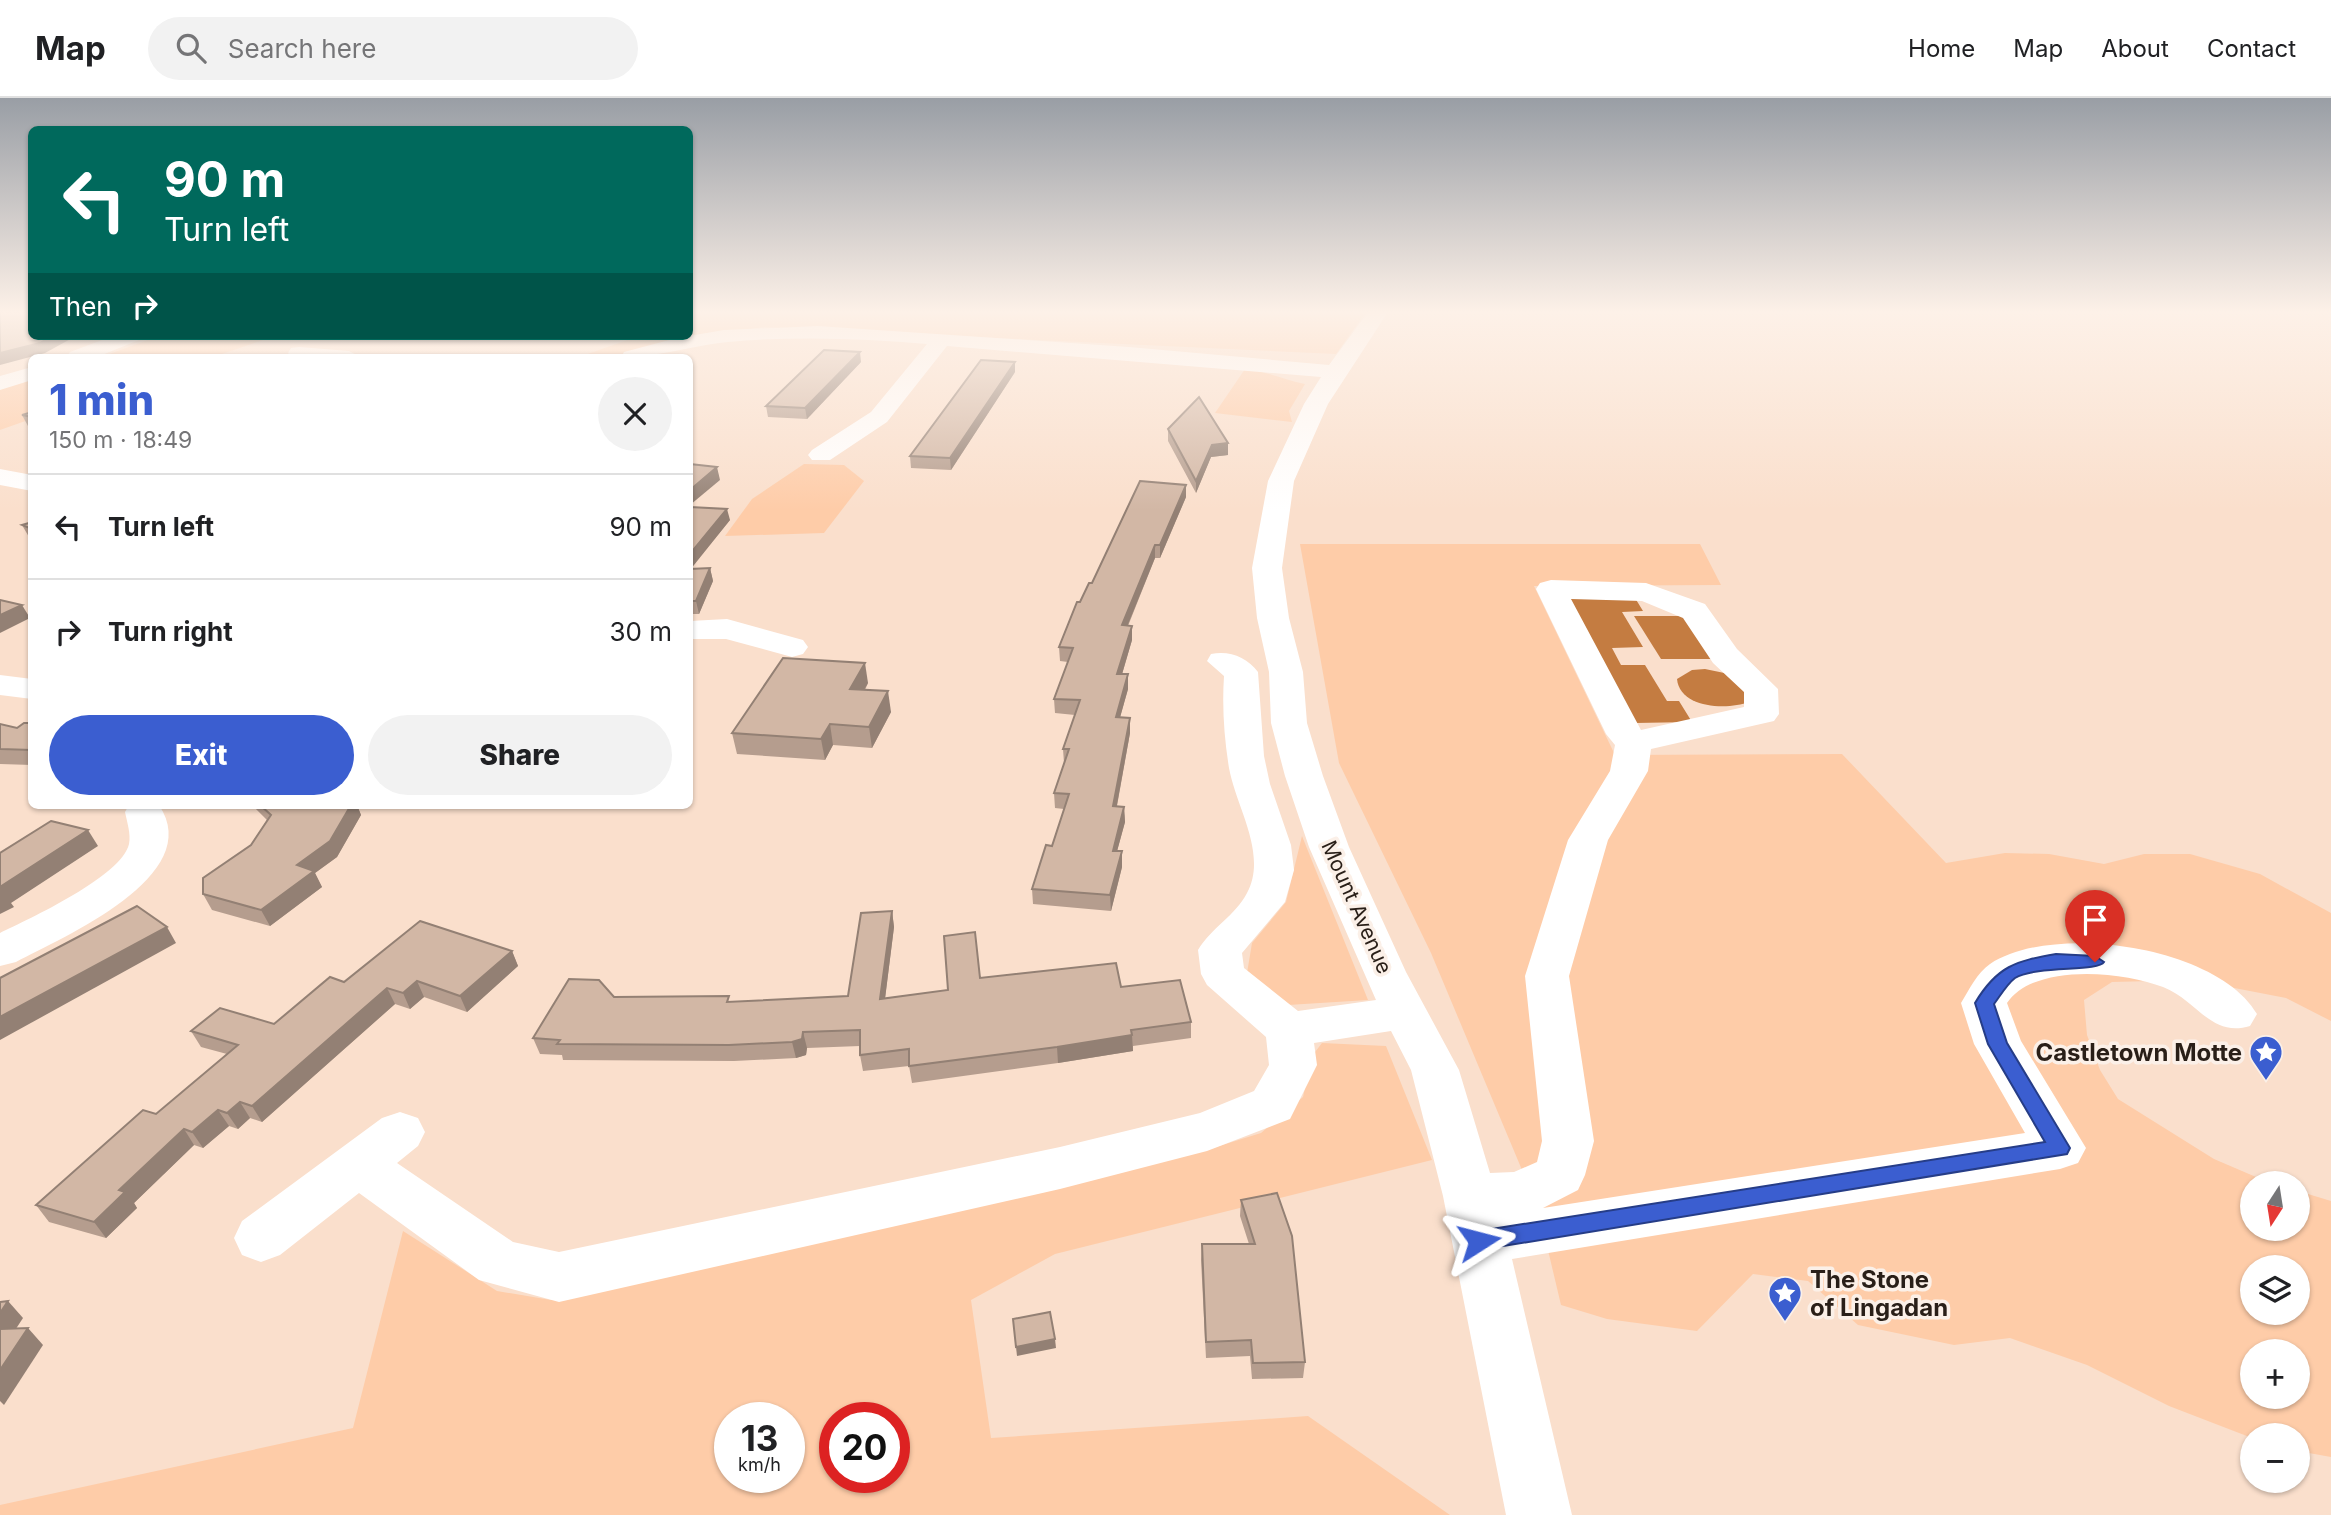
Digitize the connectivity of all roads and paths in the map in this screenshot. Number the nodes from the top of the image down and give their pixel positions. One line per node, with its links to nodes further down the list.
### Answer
1 (910, 378): 3 (street)
2 (1332, 378): 14 (street, Mount Avenue)
3 (821, 455)
4 (0, 477): 5 (street)
5 (28, 482)
6 (693, 630): 7 (street)
7 (792, 647)
8 (1223, 661): 16 (street)
9 (0, 685): 10 (street)
10 (28, 688)
11 (1634, 742): 11 (street); 19 (street)
12 (144, 812): 13 (street)
13 (0, 951)
14 (1405, 1012): 16 (street); 19 (street, Mount Avenue)
15 (2234, 1014): 19 (street)
16 (1289, 1030): 18 (street)
17 (400, 1132): 18 (street)
18 (358, 1164): 20 (street)
19 (1475, 1218): 21 (street, Mount Avenue)
20 (261, 1238)
21 (1539, 1515)

